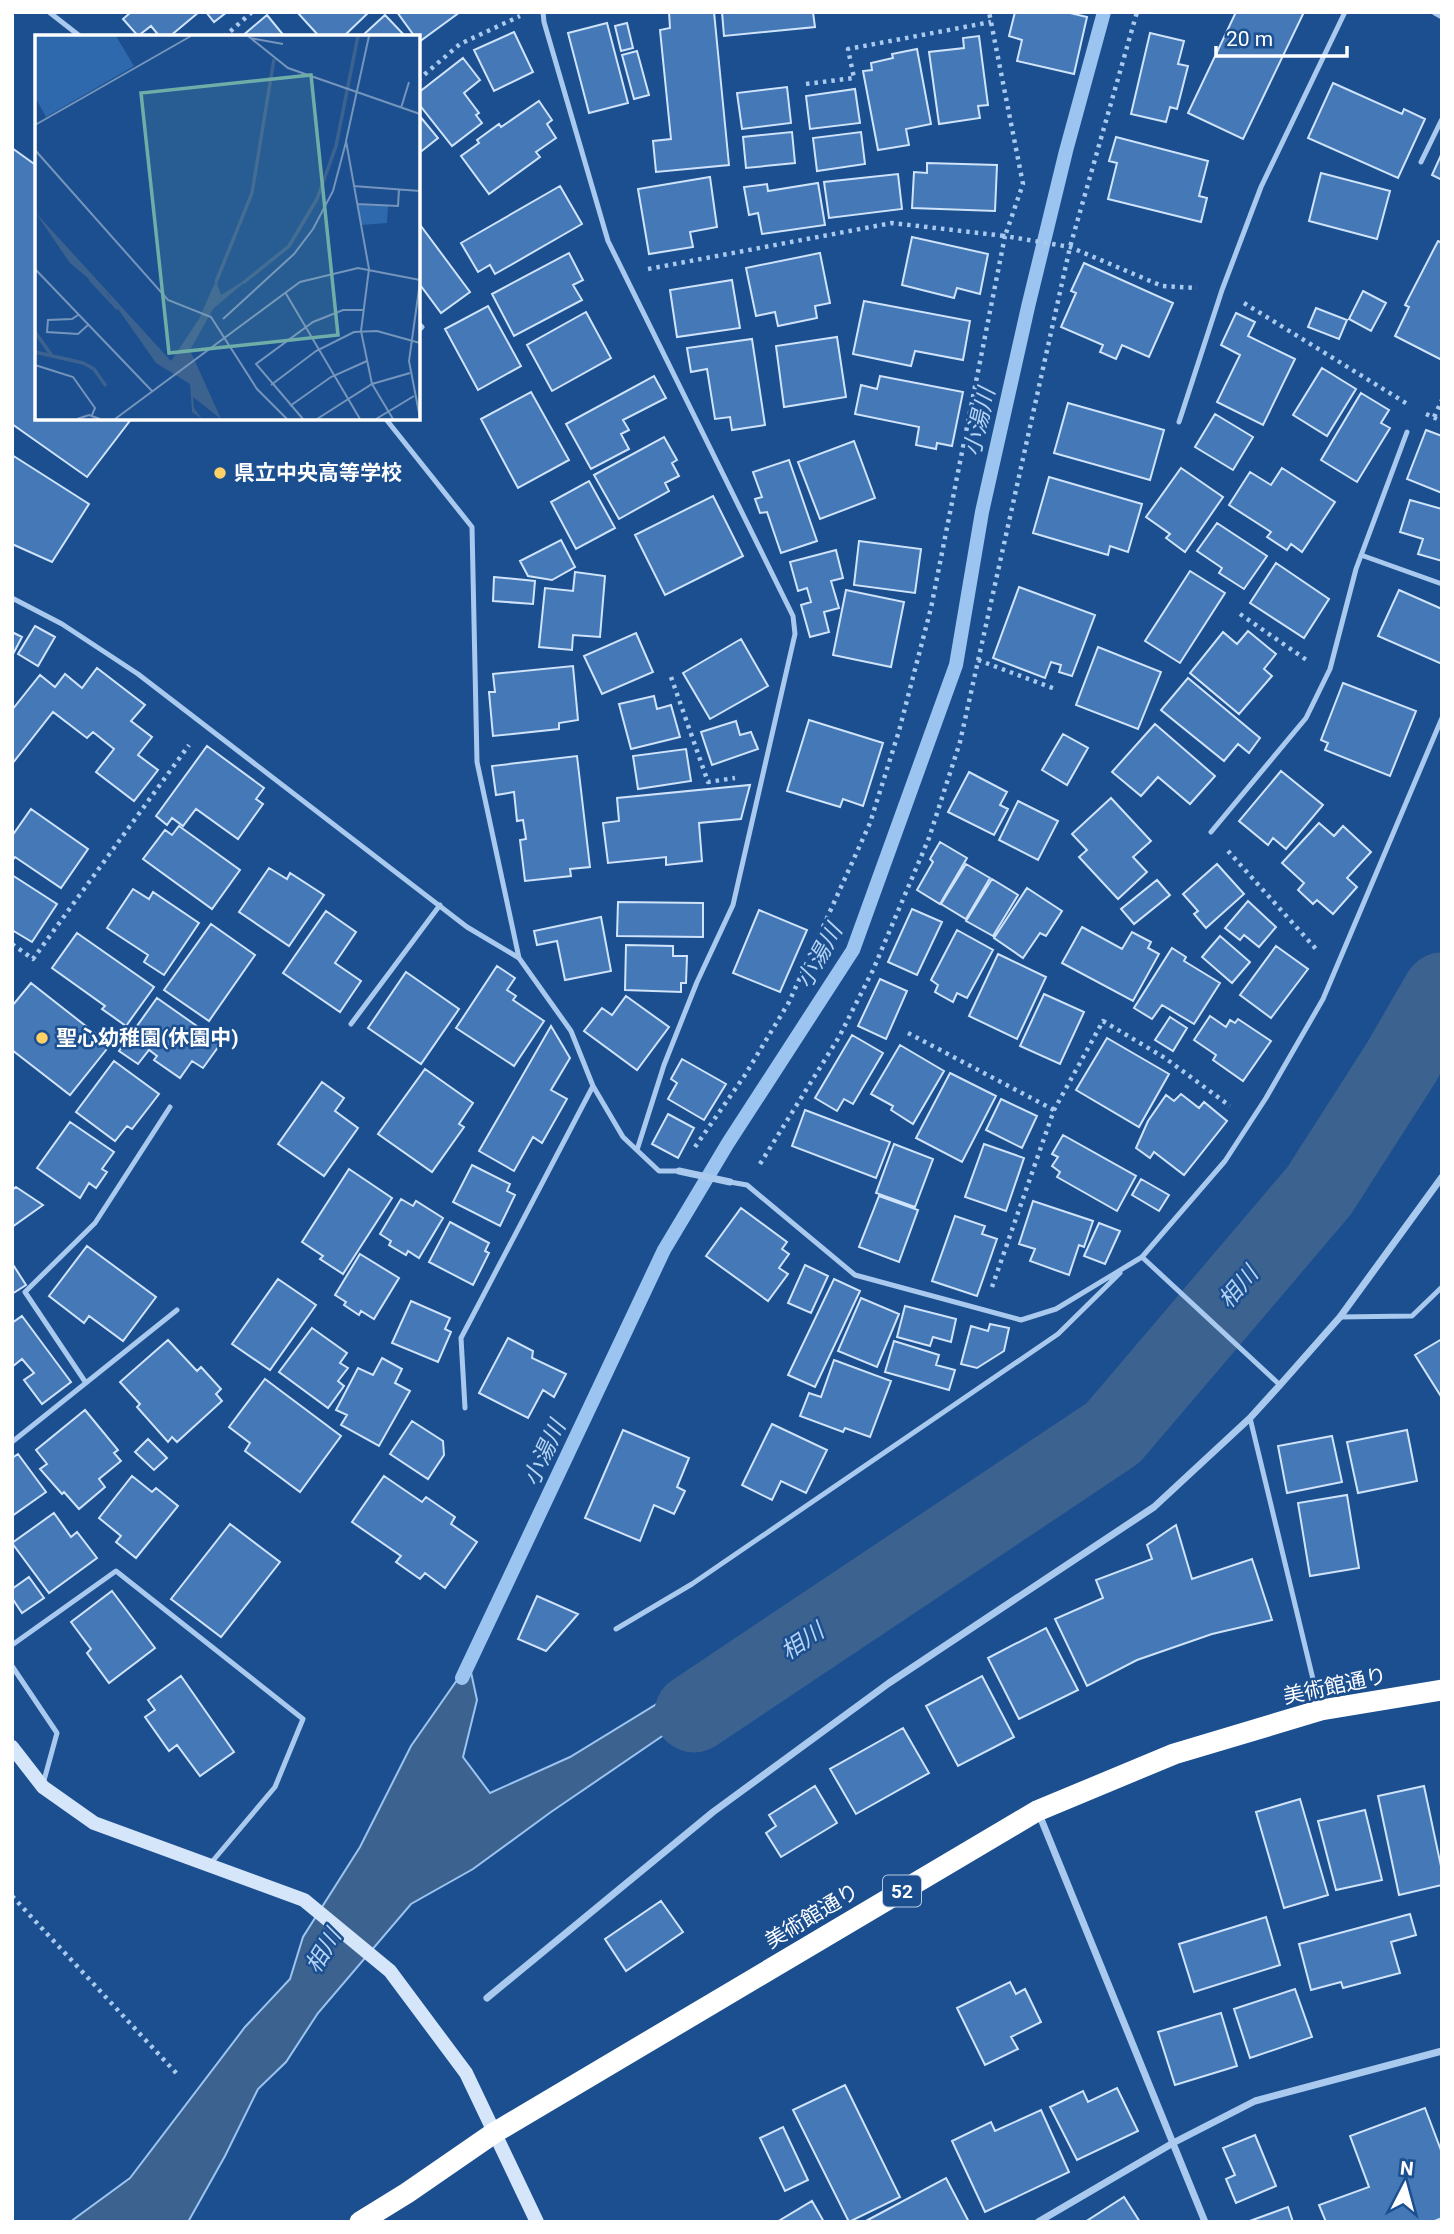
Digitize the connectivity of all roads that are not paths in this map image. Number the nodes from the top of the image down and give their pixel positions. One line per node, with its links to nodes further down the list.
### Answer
1 (49, 12): 6 (lane)
2 (543, 12): 22 (lane)
3 (1345, 12): 10 (lane)
4 (1435, 12): 5 (street)
5 (1442, 16)
6 (78, 35)
7 (1442, 119): 8 (lane)
8 (1421, 162)
9 (387, 420): 18 (lane)
10 (1178, 422)
11 (1407, 432): 12 (lane)
12 (1362, 555): 13 (lane); 16 (lane)
13 (1442, 584)
14 (12, 598): 17 (lane)
15 (1442, 718): 26 (lane)
16 (1211, 832)
17 (440, 905): 18 (lane); 19 (lane)
18 (519, 958): 20 (lane)
19 (351, 1024)
20 (593, 1086): 22 (lane); 33 (lane)
21 (170, 1107): 31 (lane)
22 (637, 1150): 23 (lane)
23 (679, 1171): 25 (street)
24 (1442, 1177): 30 (street)
25 (730, 1182): 27 (lane)
26 (1142, 1257): 27 (lane); 32 (lane)
27 (1128, 1266): 36 (lane)
28 (1442, 1287): 30 (lane)
29 (177, 1310): 31 (lane)
30 (1339, 1317): 32 (street)
31 (86, 1383): 35 (lane)
32 (1280, 1385): 34 (street)
33 (465, 1408)
34 (1251, 1418): 40 (lane); 45 (street)
35 (12, 1442)
36 (616, 1629)
37 (12, 1645): 44 (lane)
38 (12, 1666): 42 (lane)
39 (1442, 1690): 40 (highway, 美術館通り / 52)
40 (1321, 1710): 43 (highway, 美術館通り / 52)
41 (12, 1747): 42 (street)
42 (43, 1787): 44 (street)
43 (1037, 1811): 47 (highway, 美術館通り / 52); 48 (street)
44 (209, 1865): 47 (street)
45 (487, 1998)
46 (1442, 2051): 48 (street)
47 (494, 2133): 49 (highway, 美術館通り / 52); 50 (street)
48 (1173, 2143): 51 (street); 52 (street)
49 (360, 2222)
50 (537, 2222)
51 (1038, 2222)
52 (1205, 2222)

